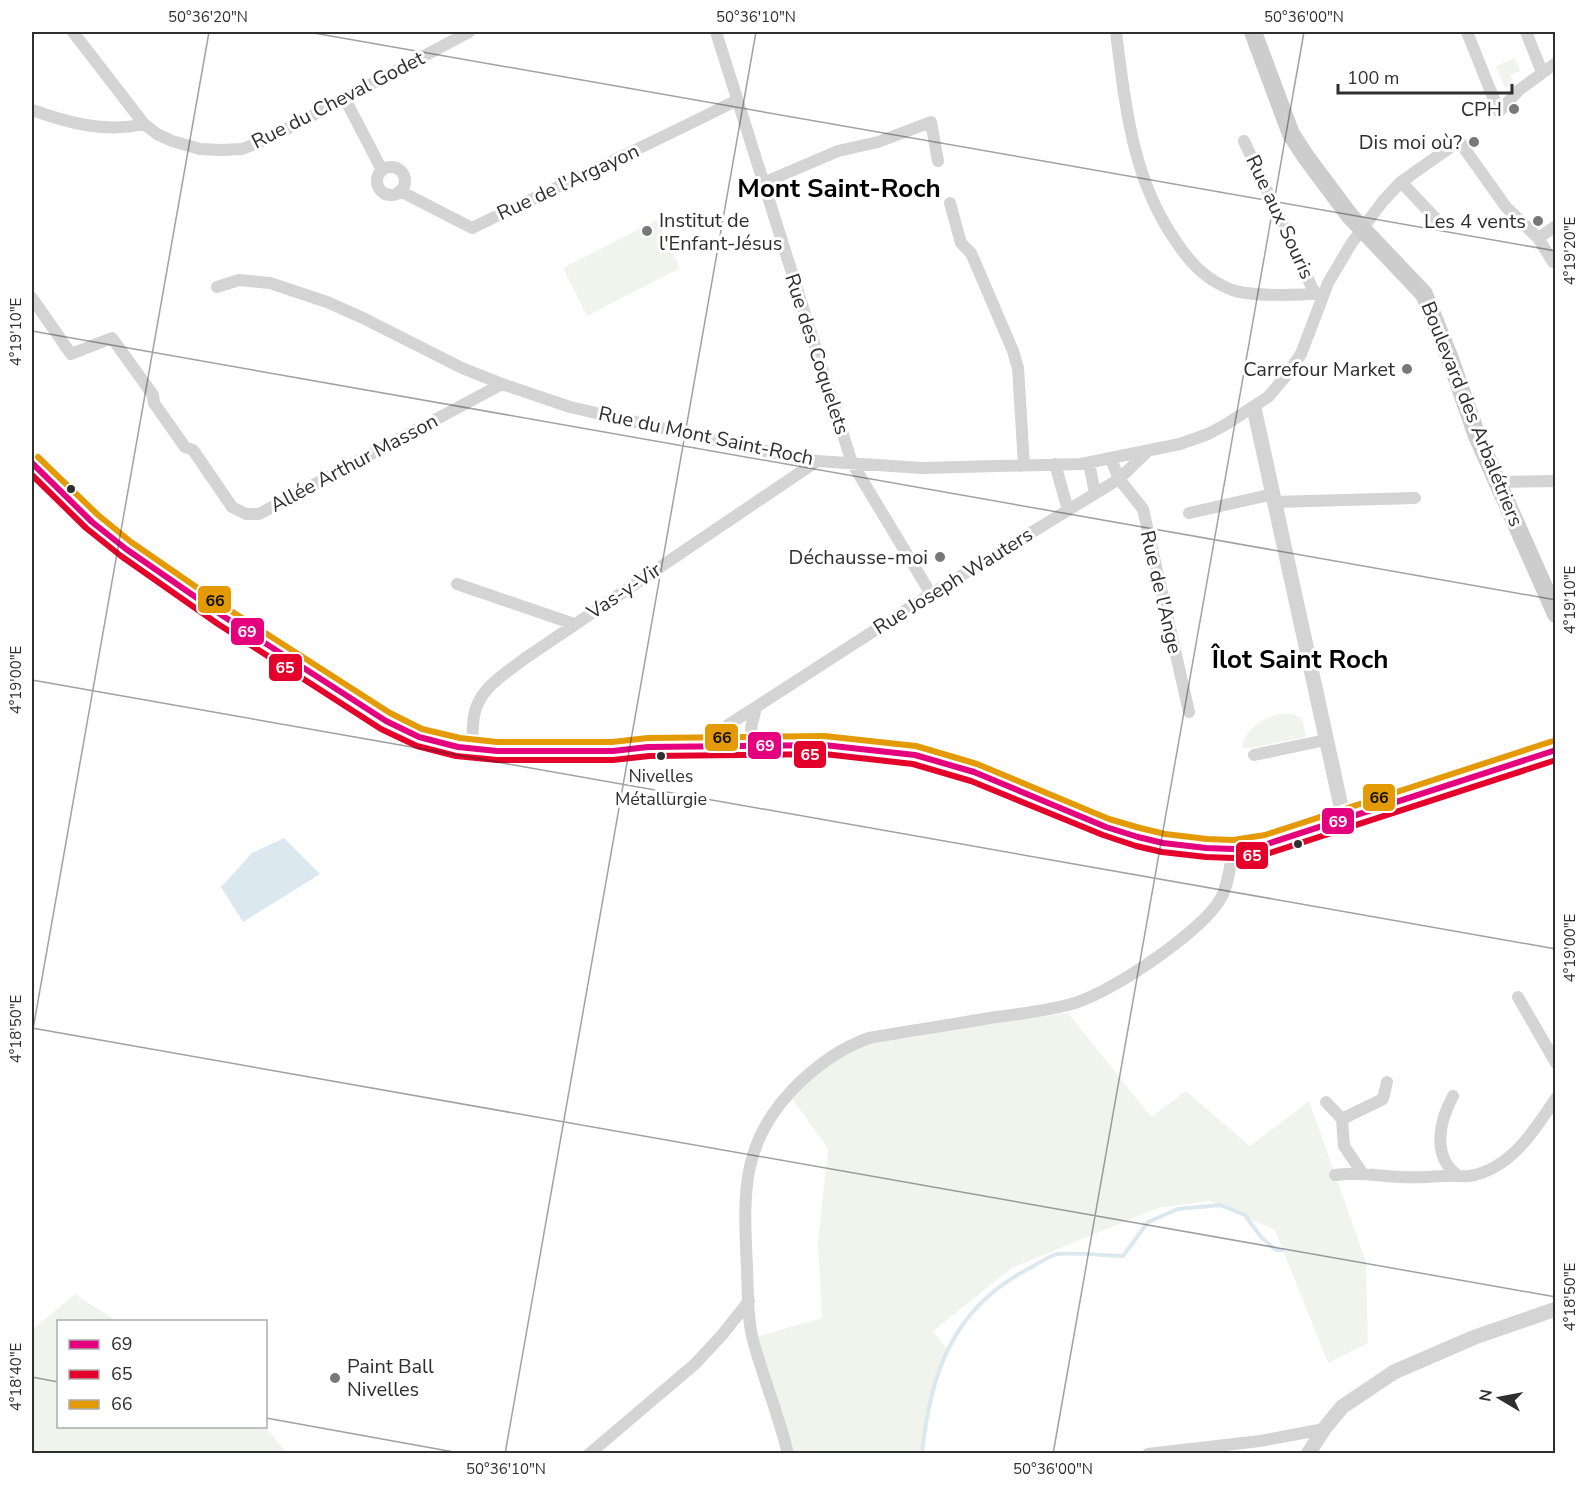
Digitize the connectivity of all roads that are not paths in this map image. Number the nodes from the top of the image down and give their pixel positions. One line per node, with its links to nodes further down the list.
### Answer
1 (73, 32): 13 (street, Rue du Cheval Godet)
2 (469, 32): 10 (street, Rue du Cheval Godet)
3 (716, 32): 11 (street, Rue des Coquelets)
4 (1116, 32): 27 (street)
5 (1253, 32): 23 (main road, Boulevard des Arbalétriers)
6 (1467, 32): 9 (street)
7 (1526, 32): 9 (street)
8 (1556, 63): 9 (street)
9 (1542, 72)
10 (345, 99): 13 (street, Rue du Cheval Godet); 16 (street)
11 (737, 100): 18 (street, Rue des Coquelets); 19 (street, Rue de l'Argayon)
12 (32, 110): 13 (street)
13 (144, 124)
14 (1244, 141): 27 (street, Rue aux Souris)
15 (938, 161): 18 (street)
16 (382, 170): 19 (street); 19 (street)
17 (1401, 182): 21 (street); 23 (street, Rue du Mont Saint-Roch); 24 (street, Rue du Mont Saint-Roch)
18 (763, 183): 35 (street, Rue des Coquelets)
19 (400, 192)
20 (950, 203): 38 (street)
21 (1439, 222)
22 (1556, 226): 24 (street)
23 (1364, 229): 27 (street, Rue du Mont Saint-Roch); 41 (main road, Boulevard des Arbalétriers)
24 (1538, 238): 25 (street)
25 (1553, 262)
26 (217, 287): 29 (street, Rue du Mont Saint-Roch)
27 (1319, 293): 30 (street, Rue du Mont Saint-Roch)
28 (32, 298): 29 (street, Allée Arthur Masson)
29 (502, 384): 33 (street, Rue du Mont Saint-Roch)
30 (1254, 408): 31 (street, Rue du Mont Saint-Roch); 43 (street)
31 (1153, 451): 32 (street, Rue du Mont Saint-Roch); 39 (street, Rue Joseph Wauters)
32 (1112, 459): 36 (street, Rue du Mont Saint-Roch); 39 (street, Rue de l'Ange)
33 (817, 460): 35 (street, Rue du Mont Saint-Roch); 50 (street, Vas-y-Vir)
34 (32, 463): 56 (main road)
35 (852, 463): 38 (street, Rue du Mont Saint-Roch); 48 (street, Rue des Coquelets)
36 (1089, 463): 37 (street, Rue du Mont Saint-Roch); 42 (street)
37 (1056, 464): 38 (street, Rue du Mont Saint-Roch); 45 (street)
38 (1024, 465)
39 (1119, 478): 42 (street, Rue Joseph Wauters); 52 (street, Rue de l'Ange)
40 (1556, 481): 41 (street)
41 (1498, 482): 49 (main road, Boulevard des Arbalétriers)
42 (1095, 493): 45 (street, Rue Joseph Wauters)
43 (1273, 498): 44 (street); 46 (street); 53 (street)
44 (1416, 498)
45 (1068, 510): 48 (street, Rue Joseph Wauters)
46 (1189, 513)
47 (457, 584): 50 (street)
48 (931, 594): 51 (street, Rue Joseph Wauters)
49 (1556, 614)
50 (574, 624): 56 (street, Vas-y-Vir)
51 (756, 707): 54 (street, Rue Joseph Wauters); 55 (street)
52 (1189, 712)
53 (1326, 740): 58 (street); 59 (street)
54 (713, 749): 55 (main road); 56 (main road)
55 (756, 749): 60 (main road)
56 (472, 750)
57 (1556, 750): 59 (main road)
58 (1254, 755)
59 (1344, 820): 60 (main road)
60 (1240, 848): 71 (street)
61 (1518, 997): 62 (street)
62 (1556, 1063)
63 (1388, 1082): 67 (street)
64 (1453, 1096): 70 (street)
65 (1556, 1098): 70 (street)
66 (1326, 1102): 67 (street)
67 (1342, 1119): 68 (street)
68 (1363, 1174): 69 (street); 70 (street)
69 (1335, 1175)
70 (1457, 1175)
71 (749, 1302): 75 (street); 76 (street)
72 (1556, 1309): 73 (street)
73 (1324, 1429): 74 (street); 78 (street)
74 (1226, 1449): 77 (street)
75 (589, 1454)
76 (788, 1454)
77 (1148, 1454)
78 (1308, 1454)

